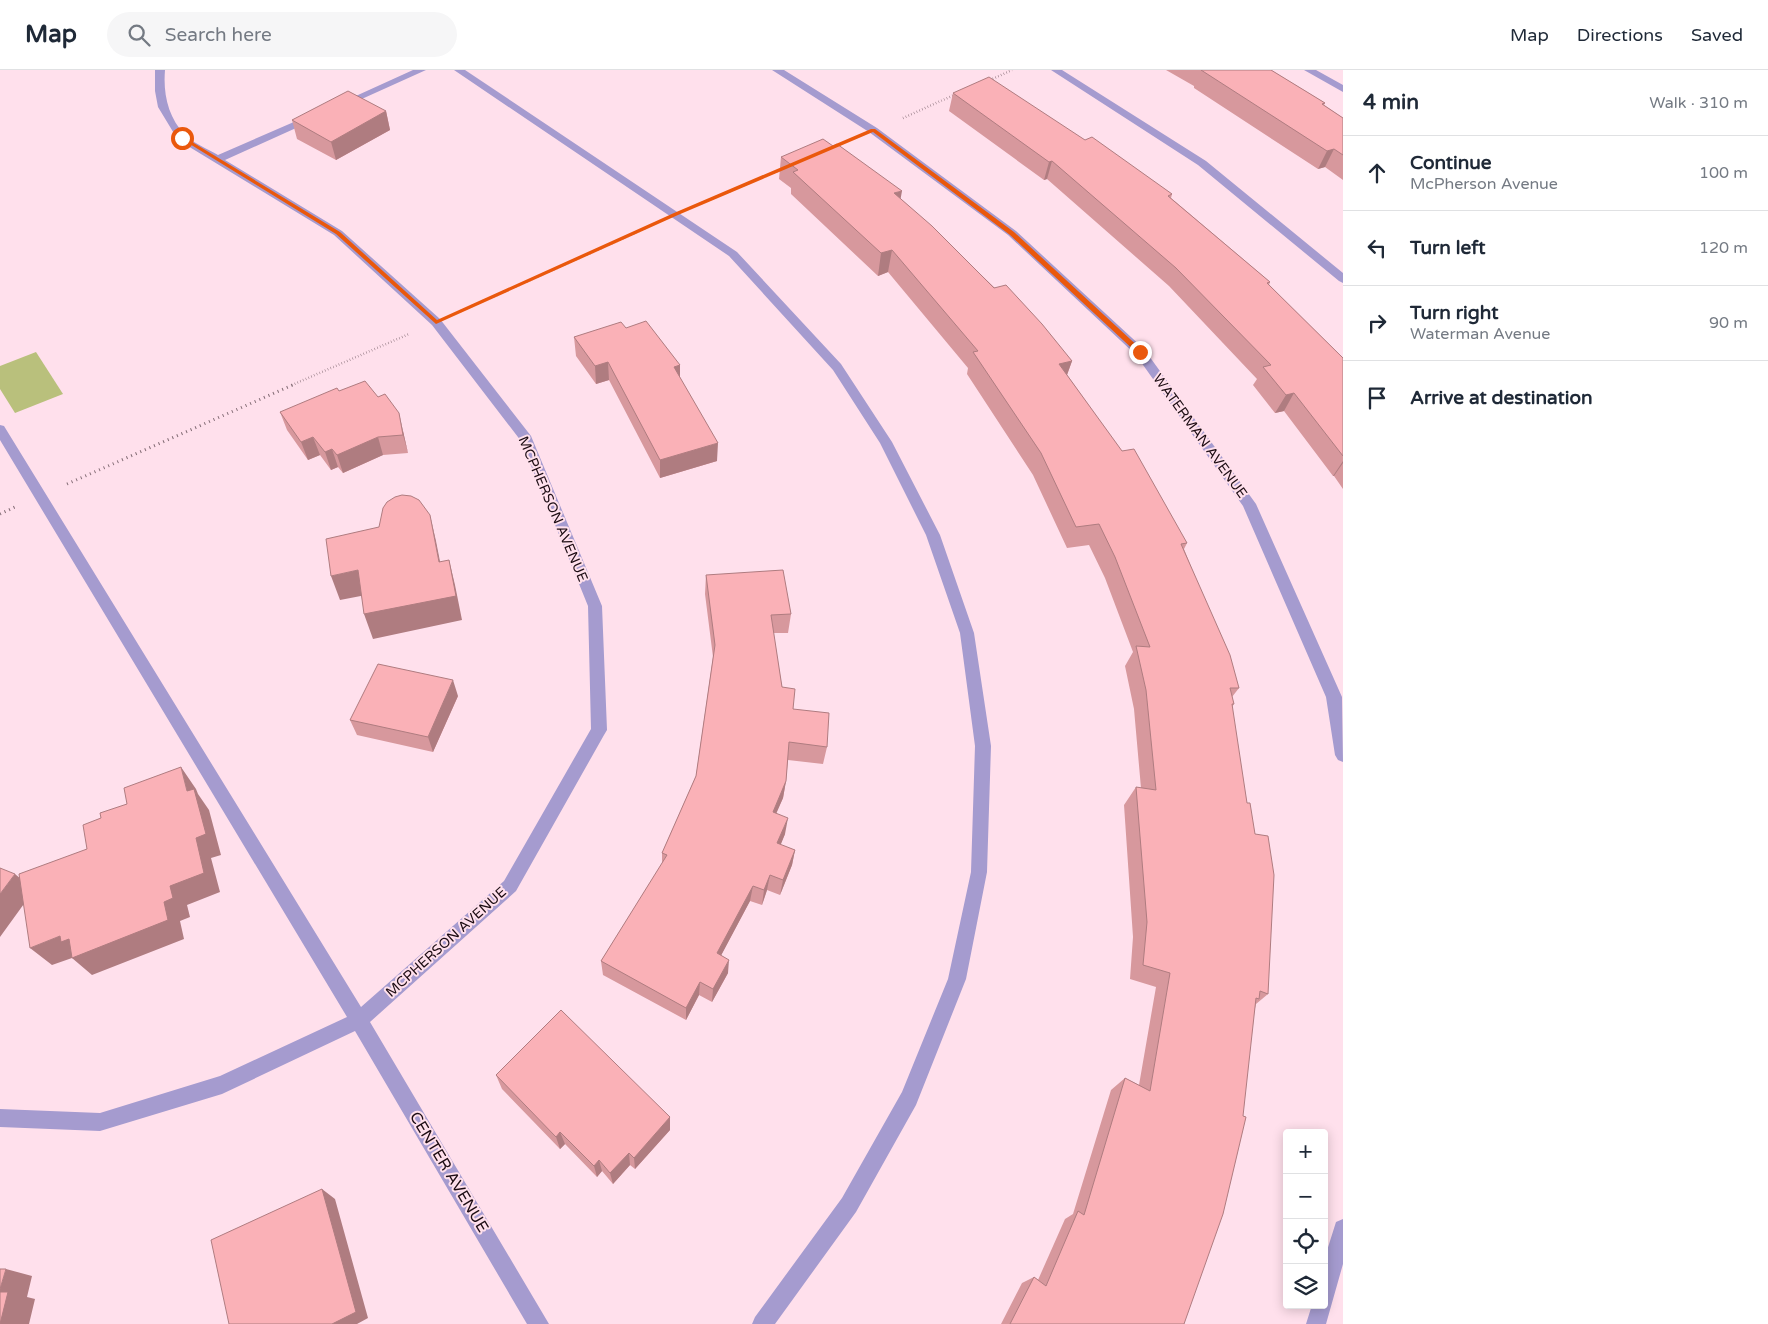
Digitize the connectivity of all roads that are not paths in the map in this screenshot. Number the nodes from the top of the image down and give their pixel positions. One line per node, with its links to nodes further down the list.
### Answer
1 (160, 70): 8 (street, MCPHERSON AVENUE)
2 (421, 70): 8 (street)
3 (459, 70): 18 (street)
4 (777, 70): 11 (street, WATERMAN AVENUE)
5 (1056, 70): 9 (street)
6 (1309, 70): 7 (street)
7 (1343, 89)
8 (216, 160): 12 (street, MCPHERSON AVENUE)
9 (1343, 279)
10 (0, 429): 12 (street, CENTER AVENUE)
11 (1343, 755)
12 (359, 1020): 13 (street, MCPHERSON AVENUE); 17 (street, CENTER AVENUE)
13 (0, 1118)
14 (1343, 1229): 15 (street)
15 (1328, 1282)
16 (1321, 1309): 19 (street)
17 (538, 1324)
18 (762, 1324)
19 (1316, 1324)

